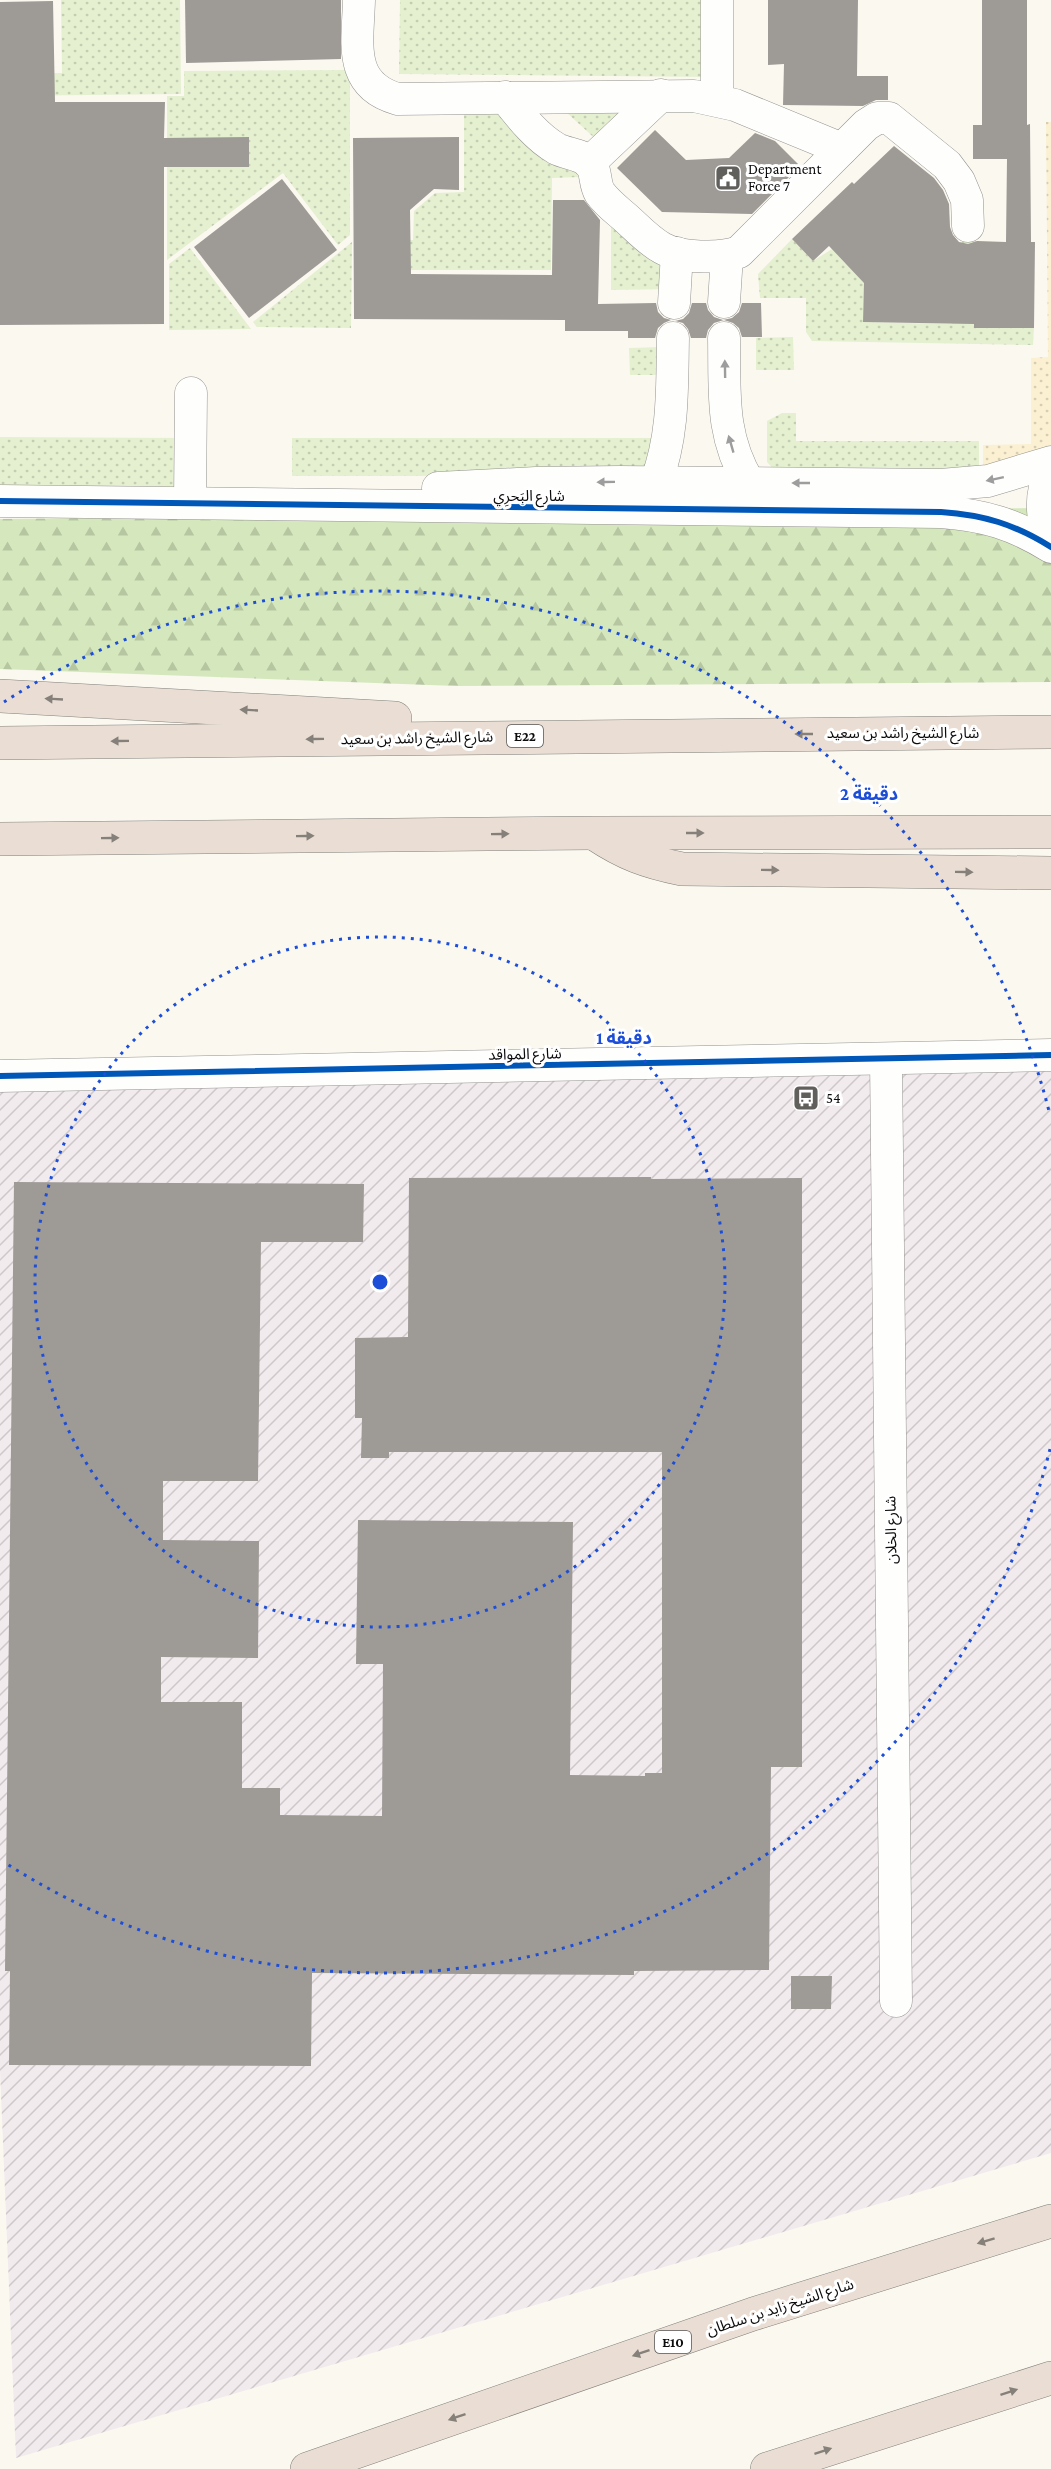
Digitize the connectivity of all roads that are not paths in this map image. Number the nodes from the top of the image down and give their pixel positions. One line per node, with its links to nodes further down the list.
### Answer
1 (359, 0): 4 (street)
2 (717, 0): 5 (street)
3 (661, 95): 4 (street); 5 (street); 7 (street)
4 (505, 97): 7 (street)
5 (717, 100): 6 (street)
6 (842, 149): 8 (street); 10 (street)
7 (590, 162): 9 (street)
8 (968, 226)
9 (676, 253): 10 (street); 12 (street)
10 (727, 256): 11 (street)
11 (724, 302)
12 (675, 303)
13 (673, 338): 18 (street)
14 (724, 338): 19 (street, one-way to 14)
15 (191, 393): 21 (street)
16 (1051, 462): 19 (street, شارع البَحرِي, one-way to 19)
17 (1051, 470): 23 (street)
18 (656, 482): 19 (street, شارع البَحرِي); 22 (street, شارع البَحرِي, one-way to 22)
19 (749, 483)
20 (0, 501): 21 (street, شارع البَحرِي)
21 (190, 502): 22 (street, شارع البَحرِي)
22 (270, 504): 24 (street, شارع البَحرِي)
23 (1051, 541)
24 (1051, 547)
25 (0, 696): 27 (highway, one-way to 25)
26 (1051, 732): 27 (highway, شارع الشيخ راشد بن سعيد / E22, one-way to 27)
27 (685, 734): 28 (highway, شارع الشيخ راشد بن سعيد / E22, one-way to 28)
28 (0, 743)
29 (1051, 832): 30 (highway, one-way to 29)
30 (594, 833): 31 (highway, one-way to 30); 34 (highway, one-way to 34)
31 (52, 838): 32 (highway); 33 (highway)
32 (0, 839)
33 (0, 848)
34 (1051, 873)
35 (1051, 1055): 36 (street, شارع المواقد)
36 (886, 1059): 37 (street, شارع المواقد); 38 (street, شارع الخلان)
37 (0, 1076)
38 (896, 2001)
39 (1047, 2222): 41 (highway, شارع الشيخ زايد بن سلطان / E10, one-way to 41)
40 (1051, 2378): 42 (highway, one-way to 40)
41 (307, 2469)
42 (767, 2469)

